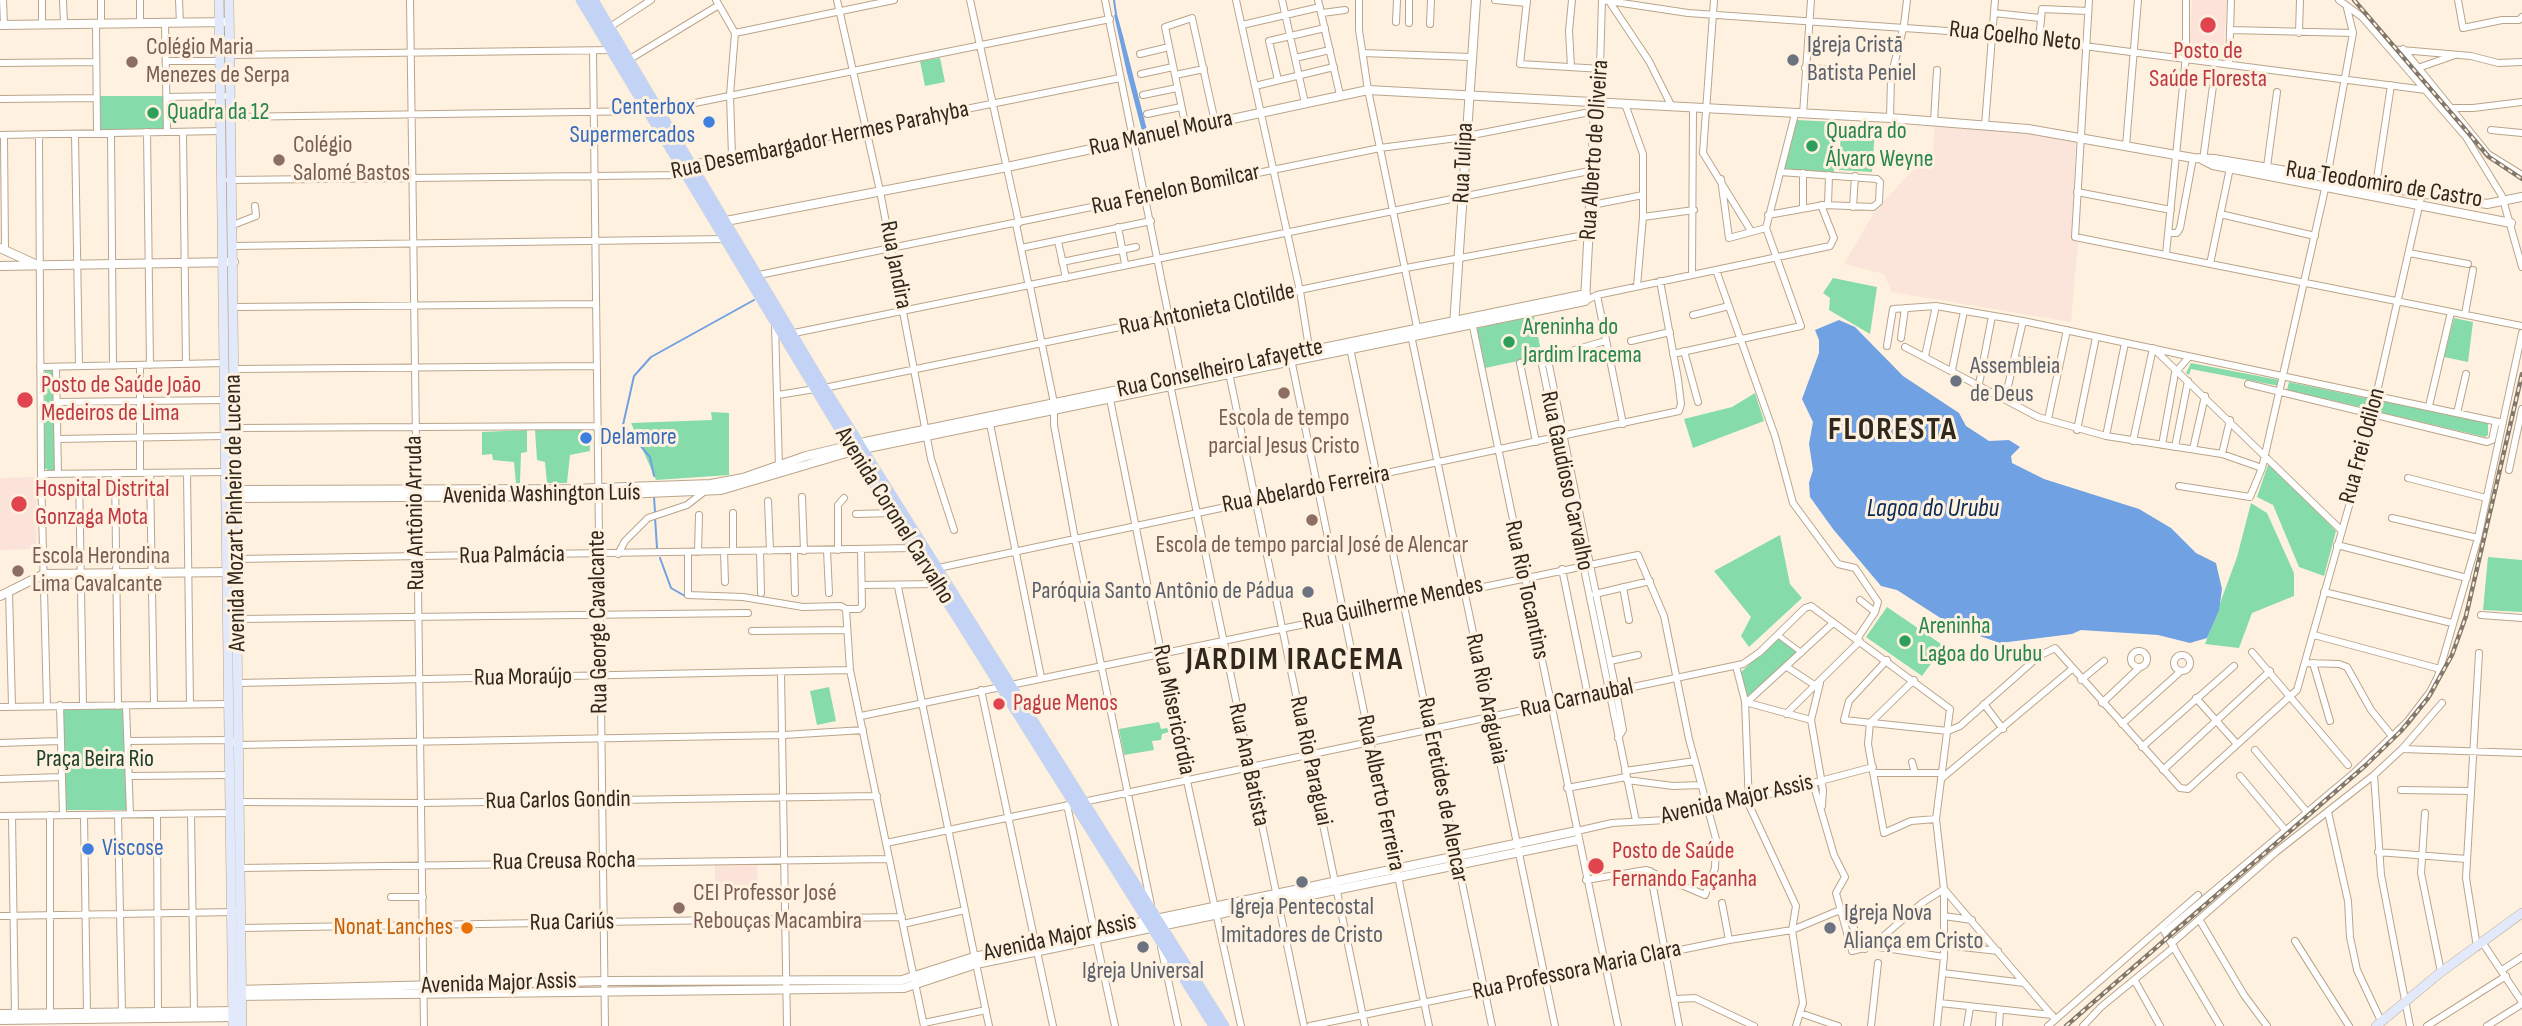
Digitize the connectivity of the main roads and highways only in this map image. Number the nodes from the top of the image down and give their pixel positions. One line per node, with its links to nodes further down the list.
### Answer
1 (219, 0): 5 (main road, Avenida Mozart Pinheiro de Lucena)
2 (229, 0): 5 (main road, Avenida Mozart Pinheiro de Lucena)
3 (581, 0): 7 (main road, Avenida Coronel Carvalho)
4 (593, 0): 7 (main road, Avenida Coronel Carvalho)
5 (224, 22): 6 (main road, Avenida Mozart Pinheiro de Lucena); 6 (main road, Avenida Mozart Pinheiro de Lucena)
6 (225, 96): 9 (main road, Avenida Mozart Pinheiro de Lucena); 9 (main road, Avenida Mozart Pinheiro de Lucena)
7 (655, 111): 8 (main road, Avenida Coronel Carvalho)
8 (690, 168): 10 (main road, Avenida Coronel Carvalho); 10 (main road, Avenida Coronel Carvalho)
9 (227, 180): 13 (main road, Avenida Mozart Pinheiro de Lucena); 13 (main road, Avenida Mozart Pinheiro de Lucena)
10 (730, 237): 11 (main road, Avenida Coronel Carvalho)
11 (772, 307): 12 (main road, Avenida Coronel Carvalho); 12 (main road, Avenida Coronel Carvalho)
12 (820, 389): 14 (main road, Avenida Coronel Carvalho)
13 (229, 400): 15 (main road, Avenida Mozart Pinheiro de Lucena); 15 (main road, Avenida Mozart Pinheiro de Lucena)
14 (856, 447): 17 (main road, Avenida Coronel Carvalho); 17 (main road, Avenida Coronel Carvalho)
15 (231, 494): 16 (main road, Avenida Mozart Pinheiro de Lucena); 16 (main road, Avenida Mozart Pinheiro de Lucena)
16 (231, 572): 18 (main road, Avenida Mozart Pinheiro de Lucena); 18 (main road, Avenida Mozart Pinheiro de Lucena)
17 (1005, 685): 21 (main road, Avenida Coronel Carvalho)
18 (234, 742): 19 (main road, Avenida Mozart Pinheiro de Lucena); 19 (main road, Avenida Mozart Pinheiro de Lucena)
19 (236, 912): 22 (main road, Avenida Mozart Pinheiro de Lucena); 22 (main road, Avenida Mozart Pinheiro de Lucena)
20 (2522, 913): 24 (main road)
21 (1154, 920): 25 (main road, Avenida Coronel Carvalho); 26 (main road, Avenida Coronel Carvalho)
22 (237, 993): 23 (main road, Avenida Mozart Pinheiro de Lucena)
23 (237, 1018)
24 (2378, 1024)
25 (1214, 1026)
26 (1224, 1026)

